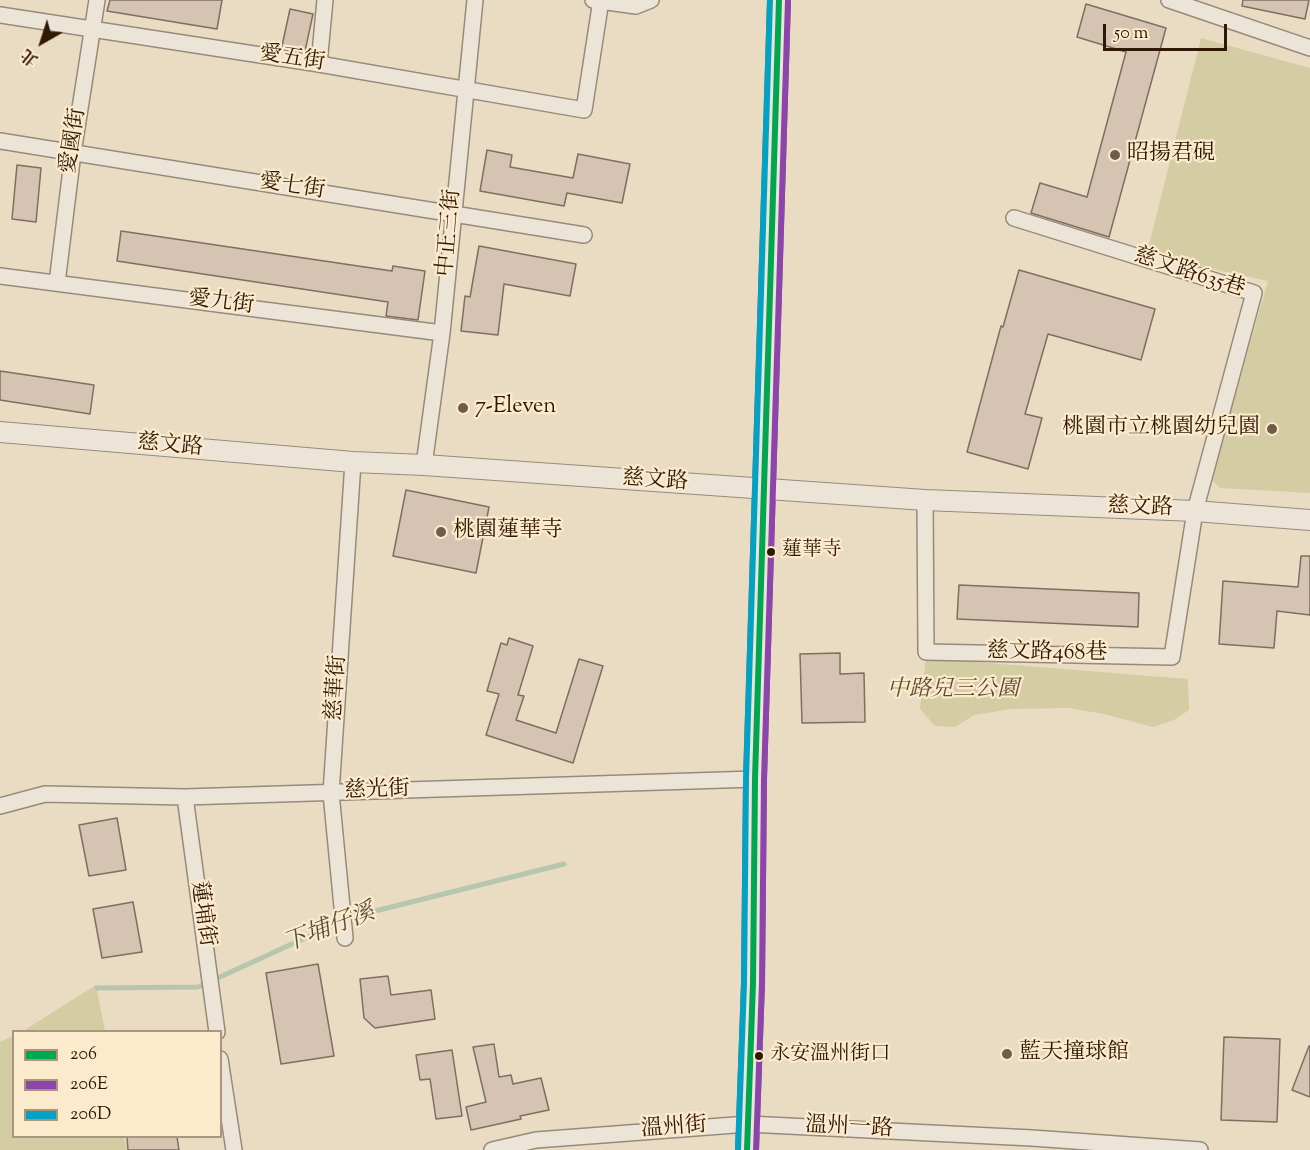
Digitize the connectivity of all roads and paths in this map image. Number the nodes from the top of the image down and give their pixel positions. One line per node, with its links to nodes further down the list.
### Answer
1 (97, 0): 10 (street, 愛國街)
2 (325, 0): 12 (street)
3 (475, 0): 13 (street, 中正三街)
4 (651, 0): 8 (street)
5 (774, 0): 6 (street)
6 (779, 0): 25 (main road)
7 (1169, 0): 11 (street)
8 (598, 1): 13 (street, 愛五街)
9 (0, 15): 10 (street, 愛五街)
10 (93, 30): 12 (street, 愛五街); 15 (street, 愛國街)
11 (1310, 48)
12 (319, 64): 13 (street, 愛五街)
13 (466, 89): 16 (street, 中正三街)
14 (0, 141): 15 (street, 愛七街)
15 (73, 153): 16 (street, 愛七街); 20 (street, 愛國街)
16 (453, 213): 18 (street, 愛七街); 21 (street, 中正三街)
17 (1014, 218): 27 (street, 慈文路635巷)
18 (584, 235)
19 (0, 276): 20 (street, 愛九街)
20 (57, 283): 21 (street, 愛九街)
21 (442, 333): 24 (street, 中正三街)
22 (0, 432): 23 (street, 慈文路)
23 (353, 462): 24 (street, 慈文路); 30 (street, 慈華街)
24 (424, 465): 25 (street, 慈文路)
25 (764, 489): 26 (street, 慈文路); 29 (main road)
26 (925, 500): 27 (street, 慈文路); 27 (street, 慈文路468巷)
27 (1195, 511): 28 (street, 慈文路)
28 (1310, 520)
29 (754, 779): 30 (street, 慈光街); 36 (main road)
30 (331, 794): 31 (street, 慈光街); 33 (street, 慈華街)
31 (185, 797): 32 (street, 慈光街); 34 (street, 蓮埔街)
32 (0, 806)
33 (344, 934)
34 (217, 1030)
35 (222, 1072): 39 (street)
36 (748, 1124): 37 (street, 溫州一路); 38 (street, 溫州街); 41 (main road)
37 (1034, 1144): 42 (street, 溫州一路)
38 (537, 1145): 40 (street, 溫州街)
39 (234, 1150)
40 (492, 1150)
41 (747, 1150)
42 (1200, 1150)

